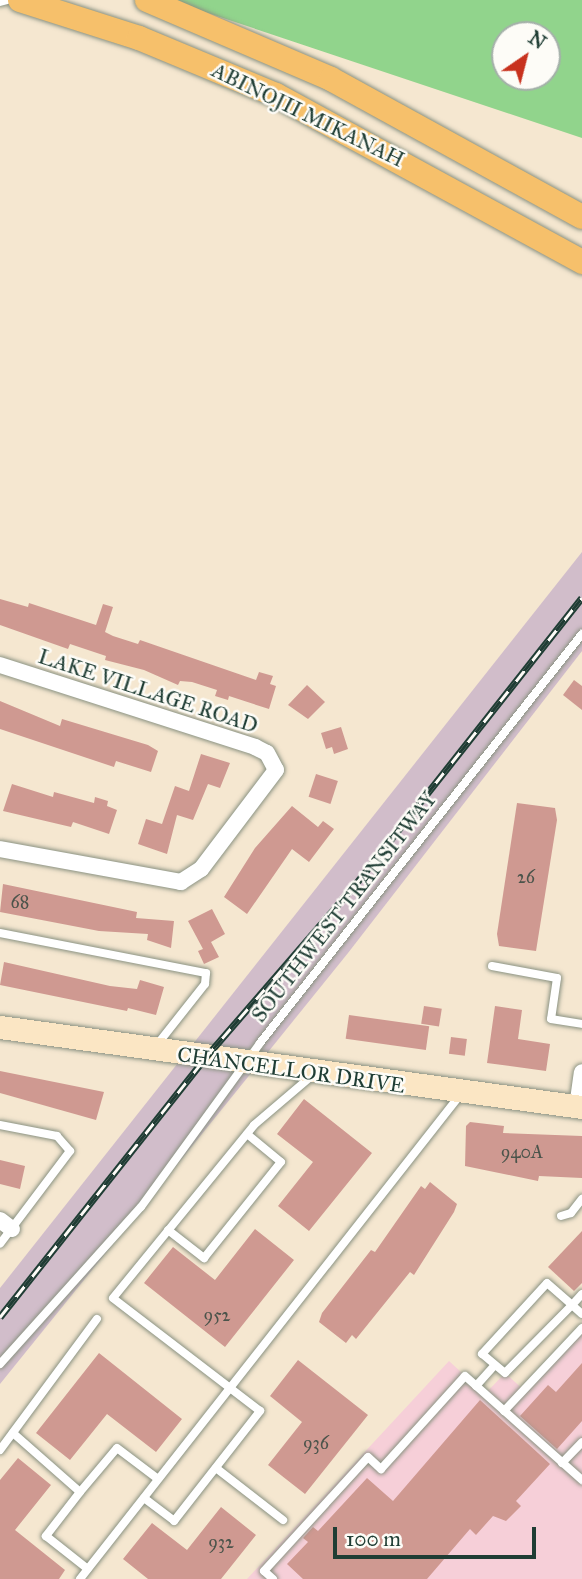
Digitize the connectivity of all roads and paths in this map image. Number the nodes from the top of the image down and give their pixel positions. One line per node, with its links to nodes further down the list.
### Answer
1 (7, 0): 4 (lane)
2 (20, 0): 6 (main road, ABINOJII MIKANAH)
3 (146, 0): 5 (main road, ABINOJII MIKANAH)
4 (0, 2)
5 (582, 217)
6 (548, 243): 7 (main road, ABINOJII MIKANAH); 8 (main road)
7 (582, 262)
8 (582, 268)
9 (582, 634): 17 (lane, SOUTHWEST TRANSITWAY)
10 (0, 665): 11 (street, LAKE VILLAGE ROAD)
11 (0, 849)
12 (0, 933): 16 (lane)
13 (492, 966): 14 (lane)
14 (582, 1024)
15 (0, 1027): 16 (street, CHANCELLOR DRIVE)
16 (152, 1051): 17 (street, CHANCELLOR DRIVE)
17 (245, 1063): 19 (street, CHANCELLOR DRIVE); 34 (lane, SOUTHWEST TRANSITWAY)
18 (582, 1072): 21 (street)
19 (316, 1073): 20 (street, CHANCELLOR DRIVE); 23 (lane)
20 (461, 1093): 21 (street, CHANCELLOR DRIVE); 37 (lane)
21 (580, 1107)
22 (0, 1125): 26 (lane)
23 (247, 1134): 27 (lane); 27 (lane)
24 (582, 1199): 25 (lane)
25 (561, 1216)
26 (6, 1224): 28 (lane)
27 (168, 1230): 37 (lane)
28 (0, 1244)
29 (582, 1294): 30 (lane)
30 (572, 1305): 31 (lane); 35 (lane); 35 (lane)
31 (582, 1314)
32 (97, 1320): 39 (lane)
33 (582, 1328): 38 (lane)
34 (0, 1364)
35 (495, 1364): 36 (lane)
36 (476, 1386): 38 (lane); 51 (lane)
37 (231, 1387): 43 (lane); 44 (lane)
38 (504, 1411): 42 (lane)
39 (13, 1433): 41 (lane); 46 (lane)
40 (582, 1442): 42 (lane)
41 (0, 1450)
42 (562, 1463): 45 (lane)
43 (216, 1468): 47 (lane); 48 (lane)
44 (159, 1479): 46 (lane); 47 (lane)
45 (582, 1480)
46 (80, 1492): 49 (lane)
47 (144, 1498): 49 (lane)
48 (283, 1520)
49 (88, 1569): 50 (lane)
50 (80, 1579)
51 (272, 1579)

